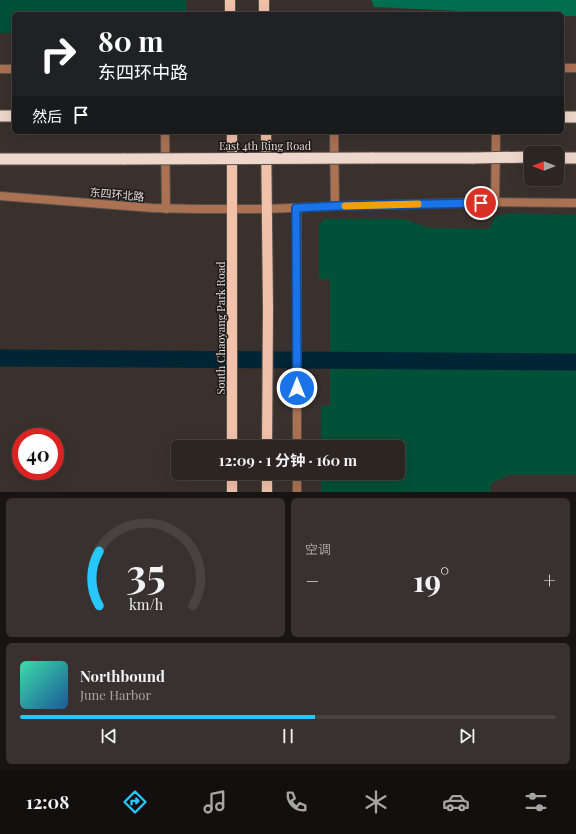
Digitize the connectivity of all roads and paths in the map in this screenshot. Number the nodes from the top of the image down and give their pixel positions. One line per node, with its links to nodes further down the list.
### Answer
1 (230, 0): 3 (main road)
2 (264, 0): 4 (main road)
3 (230, 12)
4 (264, 12)
5 (564, 68): 6 (street)
6 (576, 68)
7 (0, 69): 8 (street)
8 (12, 69)
9 (0, 116): 10 (highway)
10 (12, 116)
11 (564, 117): 12 (highway)
12 (576, 117)
13 (165, 134): 27 (street)
14 (232, 134): 28 (main road, South Chaoyang Park Road)
15 (266, 134): 29 (main road)
16 (334, 134): 25 (street)
17 (496, 134): 23 (street)
18 (524, 157): 21 (highway, East 4th Ring Road, bridge)
19 (564, 158): 20 (highway)
20 (576, 158)
21 (0, 159)
22 (0, 196): 27 (street, 东四环北路)
23 (496, 202): 24 (street, 东四环北路); 25 (street, 东四环北路)
24 (576, 203)
25 (335, 206): 26 (street, 东四环北路)
26 (296, 208): 29 (street, 东四环北路); 32 (street)
27 (166, 209): 28 (street, 东四环北路)
28 (232, 209): 29 (street, 东四环北路); 30 (main road, South Chaoyang Park Road)
29 (267, 210): 31 (main road)
30 (232, 440)
31 (267, 440)
32 (297, 440)
33 (232, 480): 36 (main road)
34 (267, 480): 37 (main road)
35 (297, 480): 38 (street)
36 (232, 492)
37 (267, 492)
38 (297, 492)

